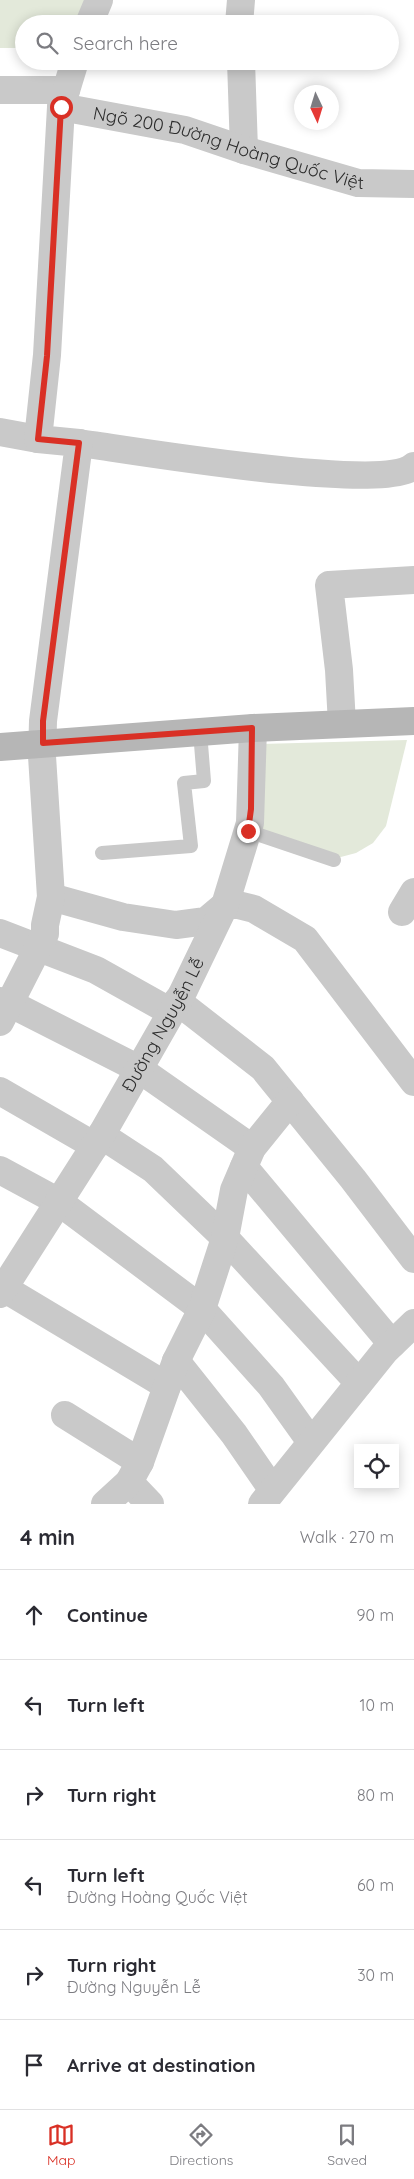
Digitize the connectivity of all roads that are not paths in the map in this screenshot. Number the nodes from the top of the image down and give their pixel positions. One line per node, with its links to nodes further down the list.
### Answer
1 (98, 0): 3 (street)
2 (241, 0): 4 (street)
3 (93, 15)
4 (240, 15)
5 (72, 70): 8 (street)
6 (241, 70): 9 (street)
7 (0, 90): 8 (street, Ngõ 200 Đường Hoàng Quốc Việt)
8 (64, 98): 9 (street, Ngõ 200 Đường Hoàng Quốc Việt); 12 (street)
9 (244, 150): 10 (street, Ngõ 200 Đường Hoàng Quốc Việt)
10 (414, 184)
11 (0, 432): 12 (street)
12 (38, 439): 13 (street)
13 (79, 443): 14 (street); 20 (street)
14 (414, 466)
15 (414, 580): 17 (street)
16 (414, 721): 17 (main road)
17 (342, 724): 18 (main road)
18 (252, 728): 19 (main road); 22 (street, Đường Nguyễn Lễ)
19 (200, 732): 20 (main road); 23 (lane)
20 (43, 743): 21 (main road); 25 (street)
21 (0, 747)
22 (248, 831): 24 (lane); 26 (street, Đường Nguyễn Lễ)
23 (102, 854)
24 (334, 860)
25 (51, 897): 26 (street); 28 (street)
26 (225, 905): 29 (street, Đường Nguyễn Lễ); 32 (street)
27 (0, 933): 28 (street)
28 (38, 947): 29 (street); 30 (street)
29 (174, 1007): 31 (street, Đường Nguyễn Lễ); 34 (street)
30 (3, 1009): 31 (street)
31 (139, 1069): 35 (street, Đường Nguyễn Lễ); 36 (street)
32 (414, 1082)
33 (0, 1091): 35 (street)
34 (290, 1101): 36 (street); 40 (street)
35 (98, 1140): 38 (street, Đường Nguyễn Lễ); 39 (street)
36 (248, 1158): 39 (street); 44 (street)
37 (0, 1170): 38 (street)
38 (59, 1202): 41 (street, Đường Nguyễn Lễ); 42 (street)
39 (225, 1238): 42 (street); 46 (street)
40 (414, 1259)
41 (1, 1290): 47 (street)
42 (202, 1309): 45 (street); 49 (street)
43 (414, 1323): 44 (street)
44 (392, 1344): 46 (street)
45 (176, 1361): 47 (street); 51 (street)
46 (359, 1382): 49 (street)
47 (166, 1386): 50 (street)
48 (66, 1415): 50 (street)
49 (311, 1442): 51 (street)
50 (134, 1472): 52 (street); 53 (street)
51 (267, 1496)
52 (105, 1504)
53 (150, 1504)

